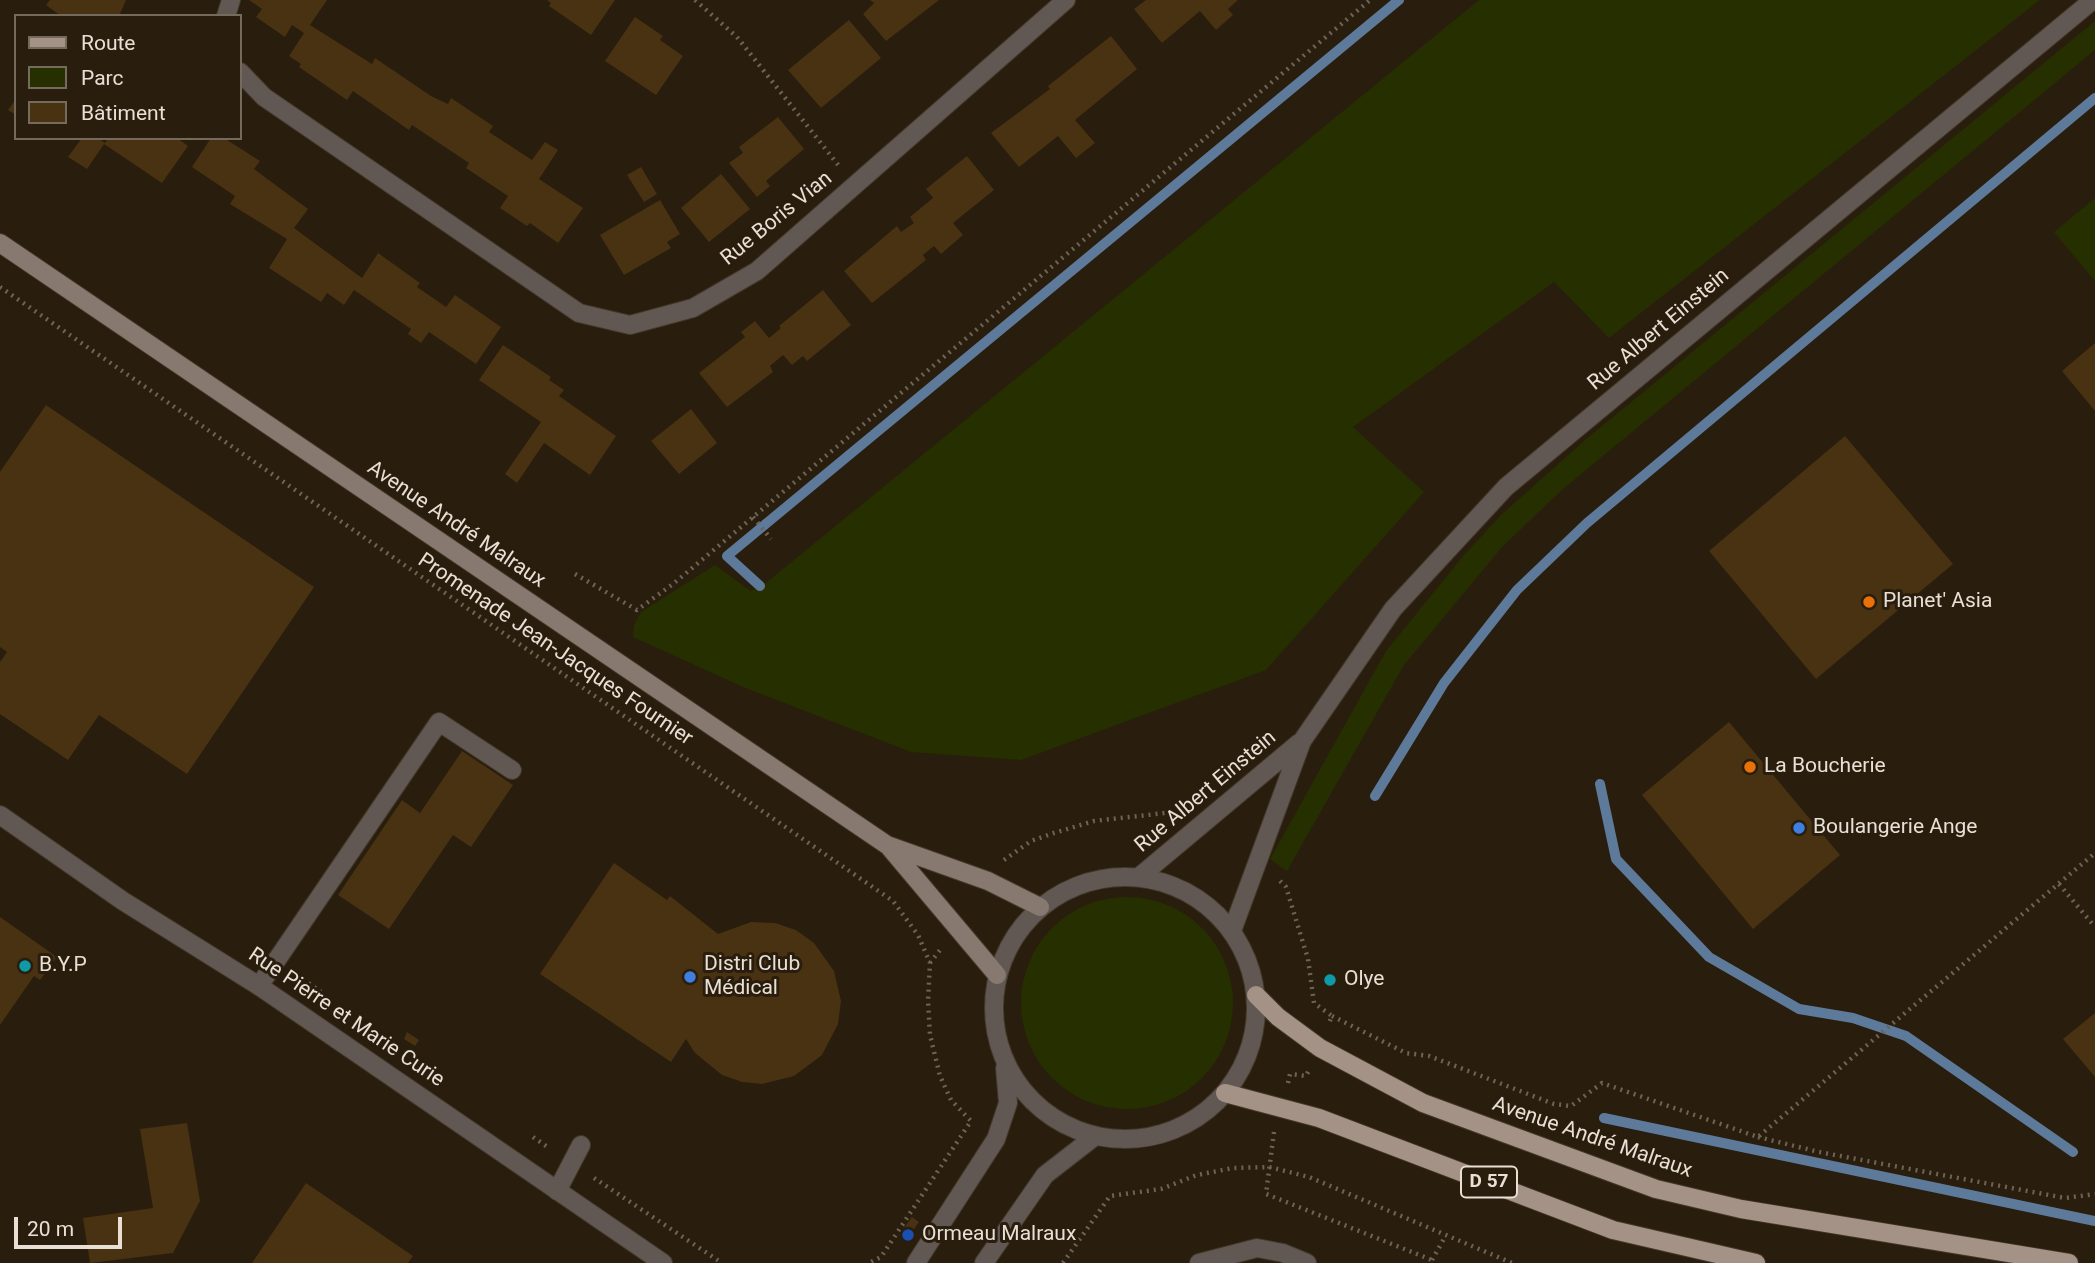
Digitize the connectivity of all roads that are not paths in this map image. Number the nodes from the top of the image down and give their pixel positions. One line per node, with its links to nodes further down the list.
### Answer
1 (1066, 0): 3 (street, Rue Boris Vian)
2 (2094, 0): 5 (street, Rue Albert Einstein)
3 (242, 74)
4 (0, 243): 8 (street, Avenue André Malraux)
5 (1302, 741): 9 (street, Rue Albert Einstein); 11 (street, Rue Albert Einstein)
6 (512, 770): 13 (street)
7 (0, 816): 13 (street, Rue Pierre et Marie Curie)
8 (887, 845): 10 (street, Avenue André Malraux); 12 (street, Avenue André Malraux)
9 (1139, 877): 10 (street); 11 (street)
10 (1040, 907): 12 (street)
11 (1231, 931): 14 (street)
12 (997, 975): 15 (street)
13 (259, 986): 19 (street, Rue Pierre et Marie Curie)
14 (1256, 995): 16 (street); 26 (main road, Avenue André Malraux / D 57)
15 (1004, 1064): 17 (street); 21 (street)
16 (1225, 1093): 17 (street); 25 (main road, D 57)
17 (1094, 1137): 22 (street)
18 (581, 1145): 19 (street)
19 (557, 1191): 20 (street, Rue Pierre et Marie Curie)
20 (663, 1263)
21 (916, 1263)
22 (984, 1263)
23 (1199, 1263): 24 (street)
24 (1307, 1263)
25 (1756, 1263)
26 (2069, 1263)

